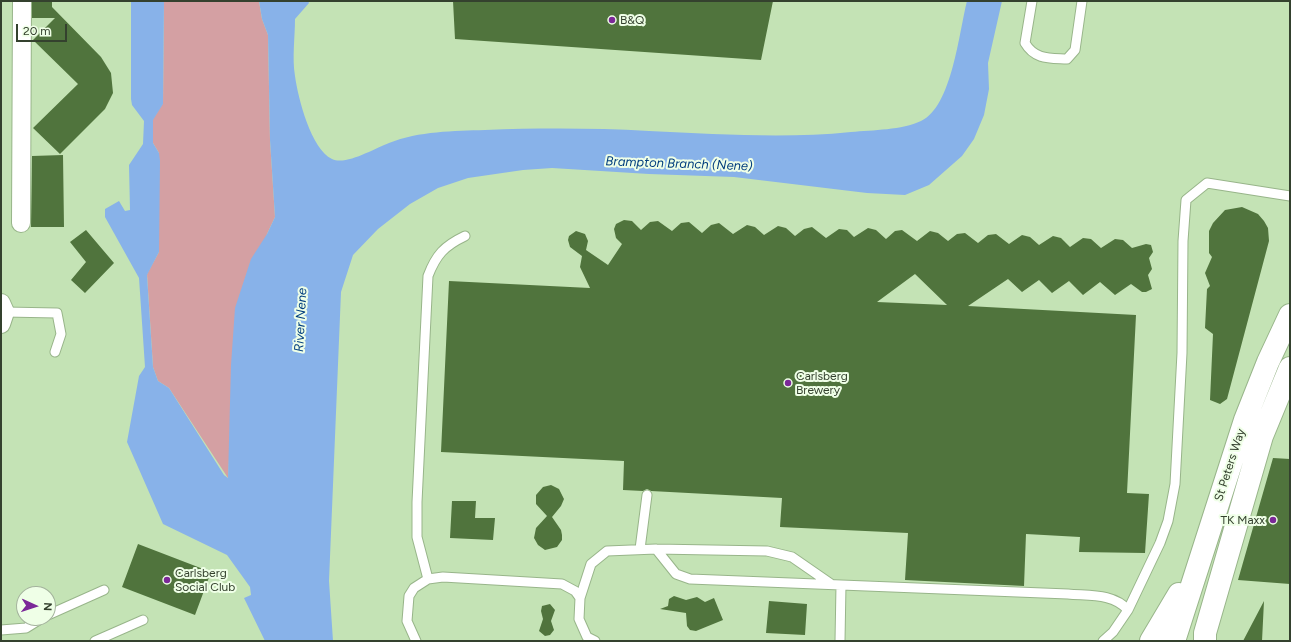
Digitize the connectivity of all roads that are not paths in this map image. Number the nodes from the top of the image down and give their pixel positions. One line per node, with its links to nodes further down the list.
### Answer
1 (22, 1): 5 (street)
2 (1032, 1): 3 (lane)
3 (1082, 1)
4 (1290, 196): 19 (lane)
5 (21, 223)
6 (465, 236): 15 (lane)
7 (2, 313): 9 (lane)
8 (1290, 315): 14 (highway, St Peters Way)
9 (55, 352)
10 (1290, 368): 31 (highway, St Peters Way)
11 (647, 495): 12 (lane)
12 (640, 549): 13 (lane); 18 (lane)
13 (656, 549): 16 (lane); 16 (lane)
14 (1204, 550): 29 (highway); 30 (highway, St Peters Way)
15 (428, 579): 18 (lane); 25 (lane)
16 (836, 585): 19 (lane); 27 (lane)
17 (104, 590): 20 (lane)
18 (580, 598): 26 (lane)
19 (1128, 610): 28 (lane)
20 (56, 611)
21 (144, 620): 24 (lane)
22 (29, 626): 23 (lane)
23 (1, 630)
24 (96, 641)
25 (416, 641)
26 (595, 641)
27 (840, 641)
28 (1103, 641)
29 (1151, 641)
30 (1174, 641)
31 (1205, 641)

